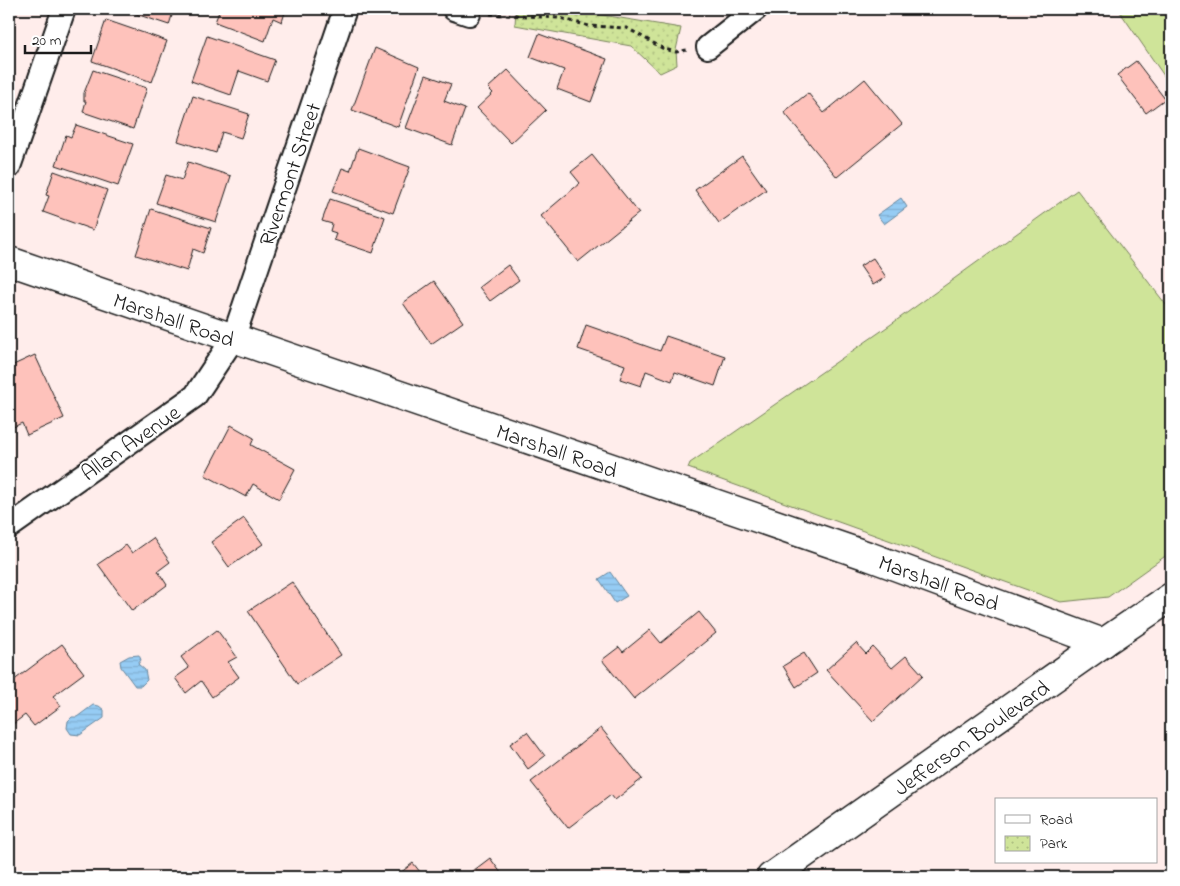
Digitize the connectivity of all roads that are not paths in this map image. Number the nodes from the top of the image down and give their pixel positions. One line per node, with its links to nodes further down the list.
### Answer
1 (64, 9): 5 (street)
2 (345, 9): 7 (street, Rivermont Street)
3 (756, 9): 4 (street)
4 (708, 47)
5 (9, 167)
6 (9, 261): 7 (street, Marshall Road)
7 (233, 339): 8 (street, Allan Avenue); 10 (street, Marshall Road)
8 (9, 527)
9 (1171, 597): 10 (street, Jefferson Boulevard)
10 (1094, 650): 11 (street, Jefferson Boulevard)
11 (771, 877)

